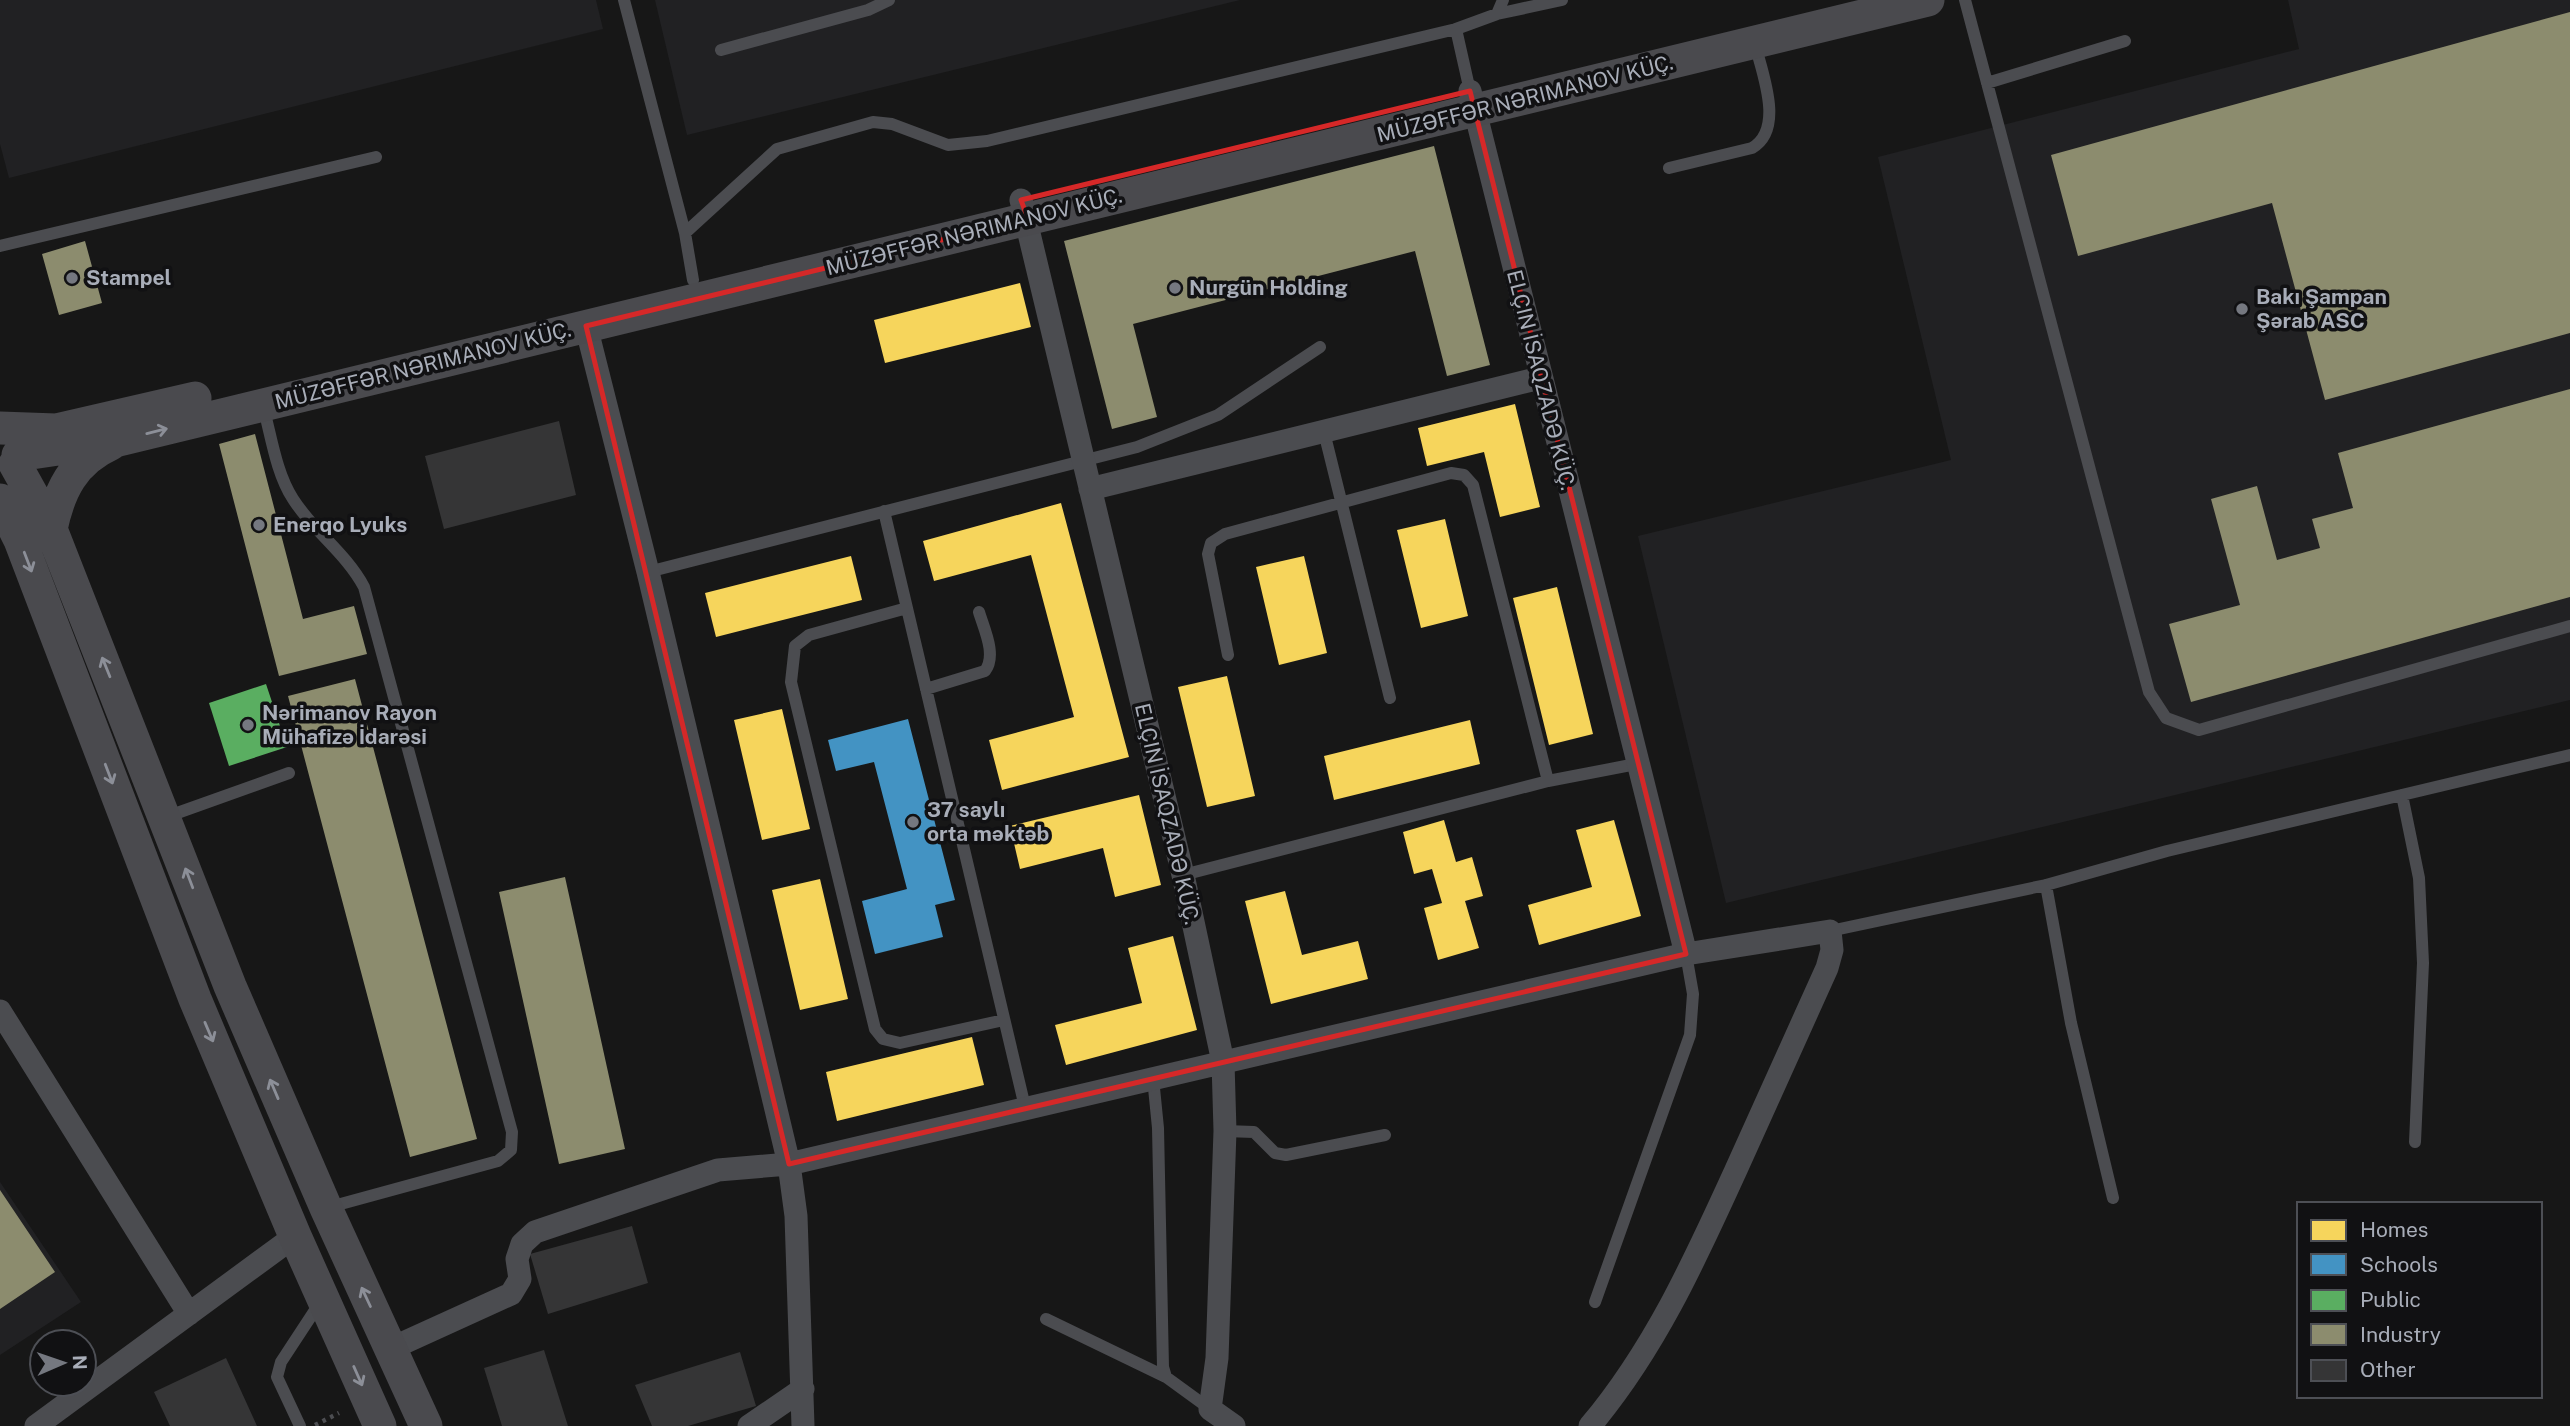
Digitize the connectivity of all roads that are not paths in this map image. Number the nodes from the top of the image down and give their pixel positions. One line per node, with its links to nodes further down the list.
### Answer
1 (624, 0): 18 (lane)
2 (889, 0): 12 (lane)
3 (1503, 0): 8 (lane)
4 (1562, 0): 8 (lane)
5 (1848, 0): 14 (main road)
6 (1928, 0): 11 (main road, MÜZƏFFƏR NƏRIMANOV KÜÇ.)
7 (1965, 0): 13 (lane)
8 (1497, 14): 9 (lane)
9 (1457, 29): 14 (lane); 18 (lane)
10 (2125, 41): 13 (lane)
11 (1755, 44): 14 (main road, MÜZƏFFƏR NƏRIMANOV KÜÇ.); 16 (lane)
12 (721, 50)
13 (1987, 83): 37 (lane)
14 (1472, 102): 17 (main road); 23 (street, ELÇIN İSAQZADƏ KÜÇ.)
15 (376, 157): 19 (lane)
16 (1669, 168)
17 (1025, 209): 20 (main road); 21 (main road, MÜZƏFFƏR NƏRIMANOV KÜÇ.); 28 (street, ELÇIN İSAQZADƏ KÜÇ.)
18 (685, 233): 20 (lane)
19 (0, 246)
20 (693, 280): 27 (main road)
21 (586, 326): 24 (main road, MÜZƏFFƏR NƏRIMANOV KÜÇ.); 34 (street)
22 (1320, 346): 28 (lane)
23 (1540, 377): 25 (street); 42 (street, ELÇIN İSAQZADƏ KÜÇ.)
24 (262, 405): 26 (main road, MÜZƏFFƏR NƏRIMANOV KÜÇ., one-way to 24); 63 (lane)
25 (1324, 432): 29 (street); 31 (lane)
26 (119, 440): 27 (main road, MÜZƏFFƏR NƏRIMANOV KÜÇ.); 33 (main road)
27 (7, 450): 33 (main road)
28 (1084, 463): 29 (street, ELÇIN İSAQZADƏ KÜÇ.); 32 (lane)
29 (1090, 489): 47 (street, ELÇIN İSAQZADƏ KÜÇ.)
30 (0, 500): 52 (main road, one-way to 52)
31 (1340, 503): 38 (lane); 40 (lane); 44 (lane)
32 (884, 511): 34 (lane); 35 (lane)
33 (51, 529): 46 (main road, one-way to 33)
34 (648, 572): 61 (street)
35 (907, 608): 39 (lane); 54 (lane)
36 (979, 612): 39 (lane)
37 (2570, 626)
38 (1228, 655)
39 (926, 689): 54 (lane)
40 (1390, 698)
41 (2570, 755): 45 (lane)
42 (1636, 764): 44 (lane); 50 (street, ELÇIN İSAQZADƏ KÜÇ.)
43 (289, 772): 46 (lane)
44 (1548, 781): 47 (lane)
45 (2402, 795): 48 (lane); 60 (lane)
46 (166, 817): 51 (main road, one-way to 46)
47 (1183, 875): 55 (street, ELÇIN İSAQZADƏ KÜÇ.)
48 (2046, 885): 49 (lane); 62 (lane)
49 (1830, 930): 50 (street); 80 (street)
50 (1686, 954): 55 (street); 66 (lane)
51 (230, 986): 52 (main road); 63 (main road, one-way to 51)
52 (195, 999): 64 (main road, one-way to 64)
53 (0, 1011): 67 (street)
54 (1004, 1020): 57 (lane)
55 (1223, 1062): 56 (street); 58 (street, ELÇIN İSAQZADƏ KÜÇ.)
56 (1153, 1078): 57 (street); 70 (lane)
57 (1025, 1107): 61 (street)
58 (1225, 1131): 59 (lane); 72 (street, ELÇIN İSAQZADƏ KÜÇ.)
59 (1385, 1135)
60 (2415, 1142)
61 (789, 1164): 69 (street); 71 (street)
62 (2113, 1198)
63 (326, 1208): 69 (main road, one-way to 63)
64 (295, 1236): 65 (main road); 67 (street)
65 (323, 1298): 74 (lane); 75 (main road, one-way to 75)
66 (1595, 1302)
67 (189, 1314): 73 (street)
68 (1046, 1319): 70 (lane)
69 (390, 1349): 76 (main road)
70 (1166, 1377): 72 (lane)
71 (803, 1389): 77 (street); 78 (street)
72 (1210, 1409): 79 (street)
73 (36, 1426)
74 (300, 1426)
75 (380, 1426)
76 (426, 1426)
77 (749, 1426)
78 (803, 1426)
79 (1234, 1426)
80 (1590, 1426)

